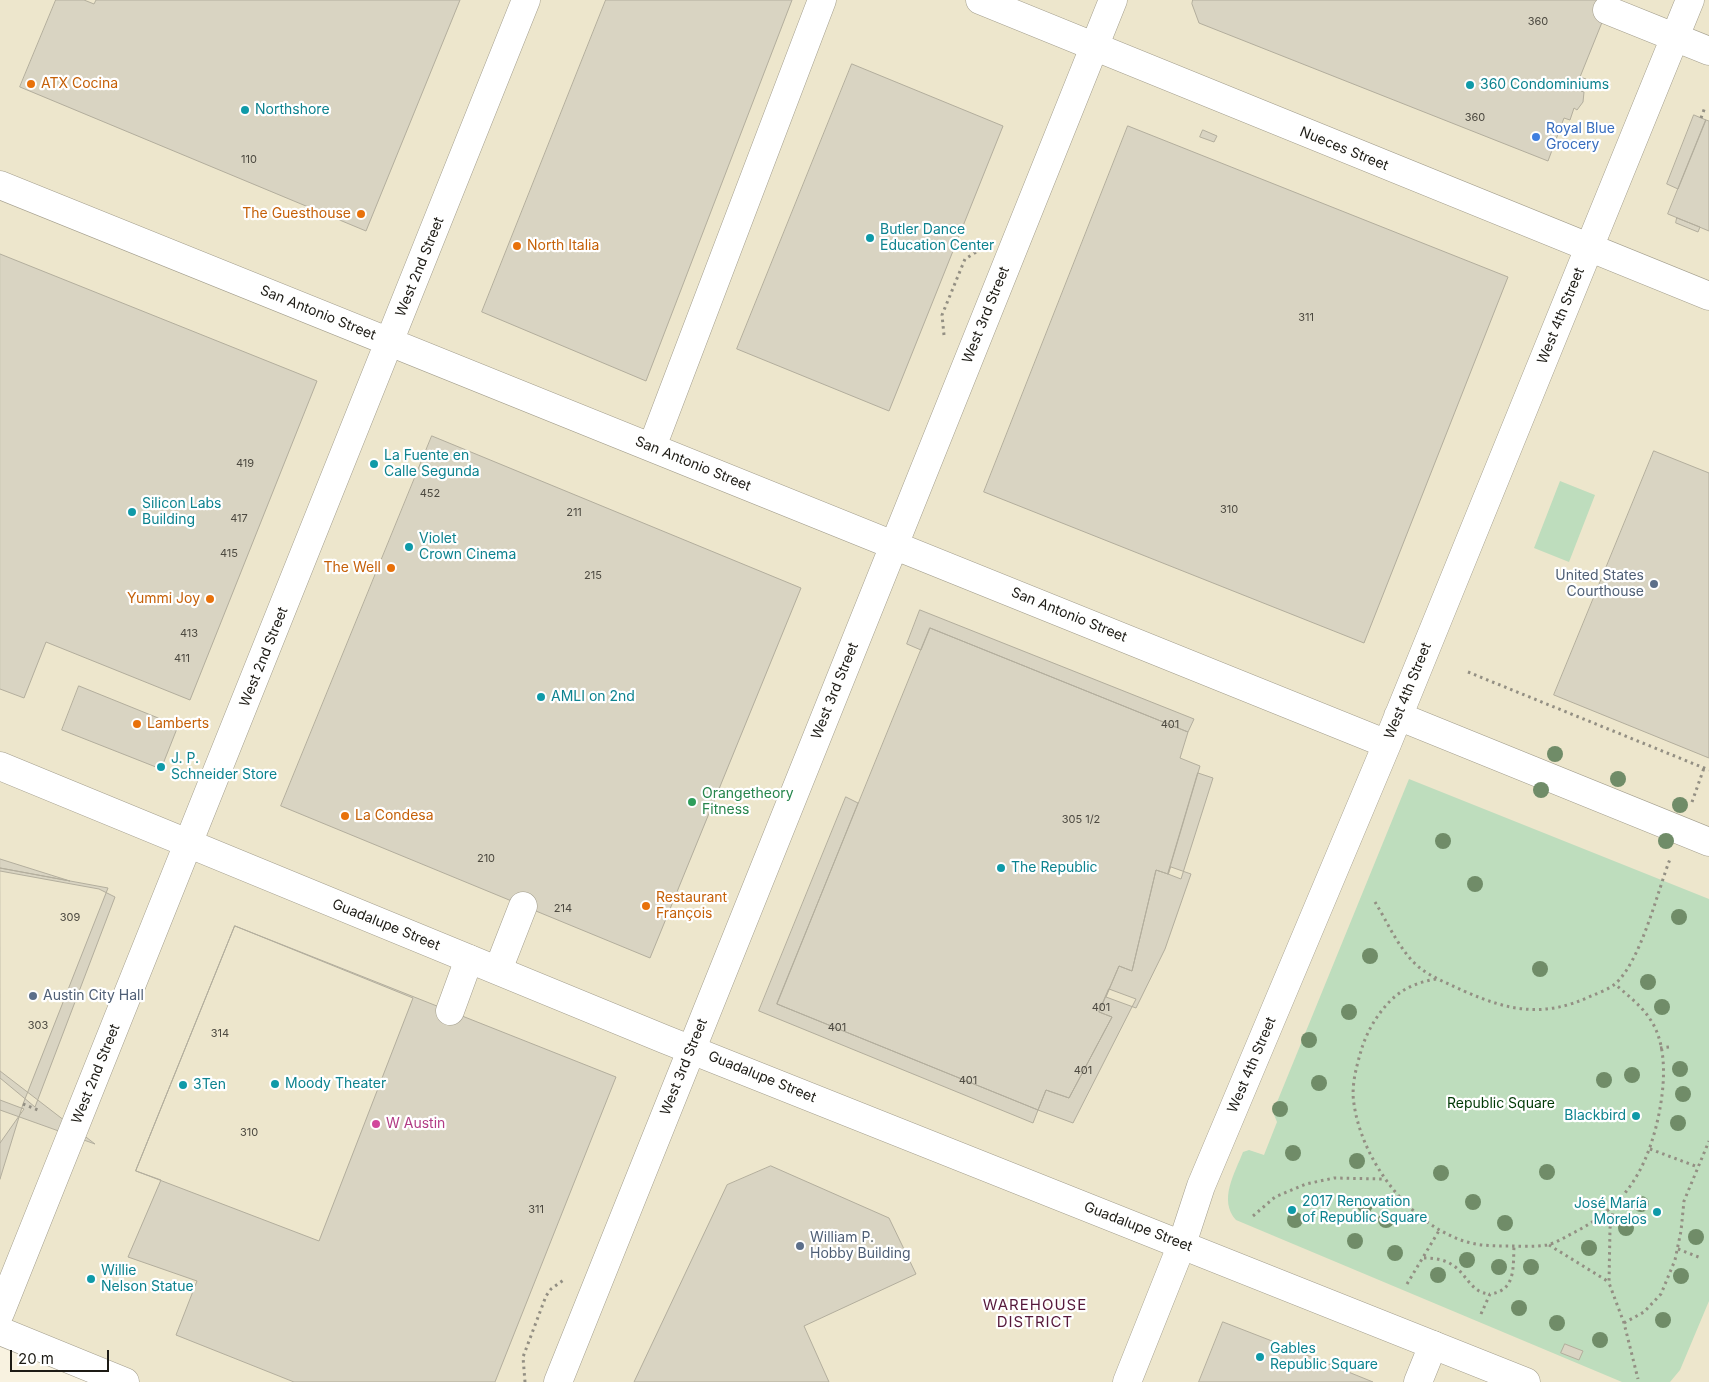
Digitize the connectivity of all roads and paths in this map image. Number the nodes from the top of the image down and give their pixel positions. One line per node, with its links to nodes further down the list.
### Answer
1 (526, 0): 15 (street, West 2nd Street)
2 (822, 0): 16 (street)
3 (980, 0): 8 (street, Nueces Street)
4 (1113, 0): 8 (street, West 3rd Street)
5 (1690, 0): 7 (street, West 4th Street)
6 (1607, 10): 7 (street)
7 (1675, 38): 9 (street); 13 (street, West 4th Street)
8 (1094, 45): 13 (street, Nueces Street); 17 (street, West 3rd Street)
9 (1709, 51)
10 (1705, 107): 11 (path)
11 (1701, 118)
12 (0, 185): 15 (street, San Antonio Street)
13 (1589, 247): 14 (street, Nueces Street); 19 (street, West 4th Street)
14 (1709, 296)
15 (389, 342): 16 (street, San Antonio Street); 26 (street, West 2nd Street)
16 (652, 447): 17 (street, San Antonio Street)
17 (894, 545): 20 (street, San Antonio Street); 36 (street, West 3rd Street)
18 (1468, 672): 22 (path)
19 (1398, 716): 20 (street, West 4th Street); 24 (street)
20 (1387, 744): 46 (street, West 4th Street)
21 (0, 766): 26 (street, Guadalupe Street)
22 (1704, 768): 23 (path); 24 (path)
23 (1709, 770)
24 (1681, 831): 25 (street); 32 (path)
25 (1709, 842)
26 (188, 844): 29 (street, Guadalupe Street); 55 (street, West 2nd Street)
27 (1375, 902): 31 (path)
28 (523, 906): 30 (street)
29 (469, 959): 30 (street, Guadalupe Street); 33 (street)
30 (498, 970): 36 (street, Guadalupe Street)
31 (1436, 978): 32 (path); 42 (path)
32 (1615, 984): 35 (path)
33 (450, 1012)
34 (1669, 1047): 35 (path)
35 (1660, 1048): 40 (path)
36 (691, 1049): 46 (street, Guadalupe Street); 62 (street, West 3rd Street)
37 (22, 1104): 38 (path)
38 (38, 1110)
39 (1709, 1141): 41 (path)
40 (1650, 1149): 41 (path); 43 (path)
41 (1698, 1167): 49 (path)
42 (1384, 1179): 44 (path); 45 (path)
43 (1614, 1207): 47 (path); 52 (path)
44 (1253, 1216)
45 (1440, 1229): 48 (path); 50 (path)
46 (1182, 1244): 59 (street, Guadalupe Street); 63 (street, West 4th Street)
47 (1549, 1245): 48 (path); 52 (path)
48 (1514, 1246): 54 (path)
49 (1678, 1248): 51 (path); 57 (path)
50 (1424, 1258): 53 (path); 54 (path)
51 (1701, 1258)
52 (1609, 1283): 57 (path)
53 (1407, 1284)
54 (1490, 1294): 56 (path)
55 (0, 1313)
56 (1481, 1314)
57 (1624, 1324): 60 (path)
58 (0, 1332): 61 (street)
59 (1433, 1345): 64 (street); 65 (street, Guadalupe Street)
60 (1638, 1379)
61 (125, 1382)
62 (558, 1382)
63 (1127, 1382)
64 (1418, 1382)
65 (1526, 1382)

